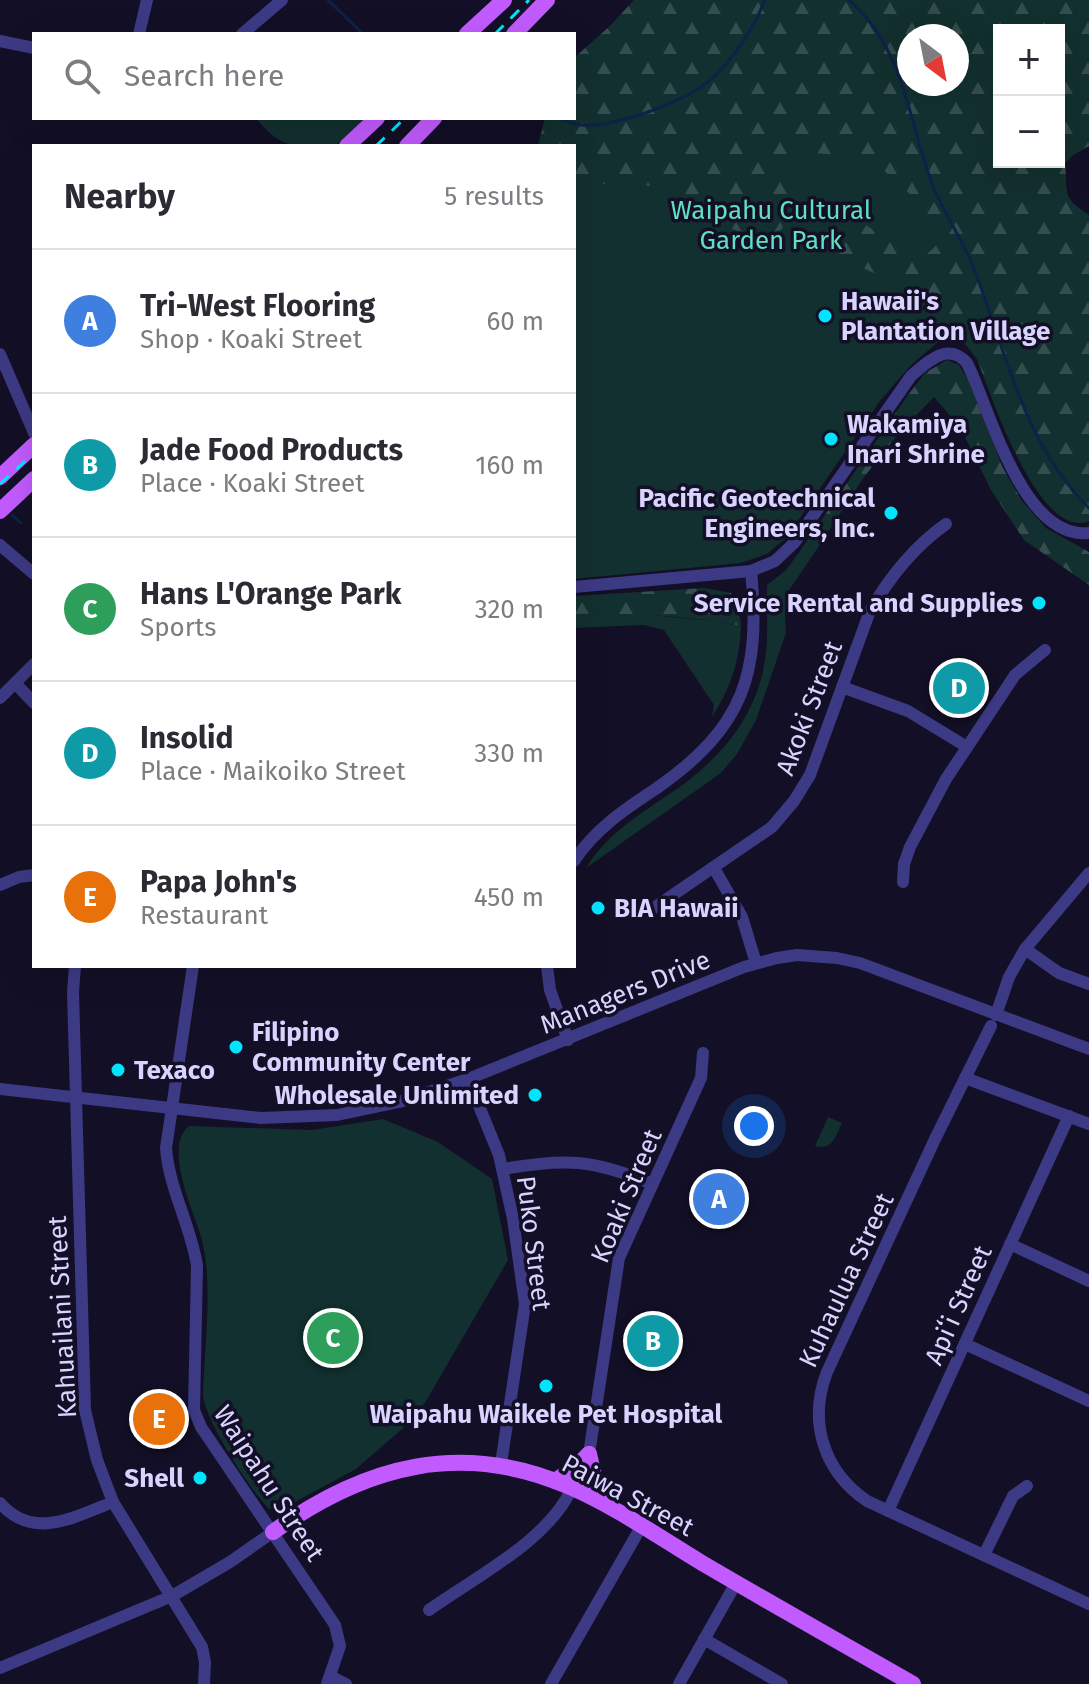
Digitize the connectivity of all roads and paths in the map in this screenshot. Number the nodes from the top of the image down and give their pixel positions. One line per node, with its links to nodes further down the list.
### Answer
1 (147, 0): 5 (street)
2 (282, 0): 6 (street)
3 (504, 0): 7 (main road)
4 (547, 0): 8 (main road)
5 (139, 32)
6 (244, 32)
7 (469, 32)
8 (516, 32)
9 (0, 41): 10 (street)
10 (32, 48)
11 (375, 120): 13 (main road)
12 (432, 120): 14 (main road)
13 (349, 144)
14 (409, 144)
15 (0, 354): 16 (street)
16 (32, 428)
17 (32, 447): 18 (main road)
18 (0, 477)
19 (32, 481): 20 (main road)
20 (0, 511)
21 (946, 524): 30 (street, Akoki Street)
22 (1089, 533): 24 (street)
23 (0, 545): 25 (street)
24 (751, 571): 26 (street); 34 (street)
25 (32, 572)
26 (576, 587)
27 (1045, 650): 33 (street)
28 (32, 666): 29 (street)
29 (15, 683): 31 (street); 32 (street)
30 (842, 687): 33 (street); 35 (street, Akoki Street)
31 (0, 698)
32 (32, 701)
33 (967, 747): 38 (street)
34 (576, 859)
35 (714, 868): 40 (street, Akoki Street); 42 (street)
36 (1089, 873): 41 (street, Kuhaulua Street)
37 (32, 875): 39 (street)
38 (903, 882)
39 (0, 885)
40 (648, 912)
41 (1025, 949): 46 (street); 47 (street, Kuhaulua Street)
42 (756, 963): 47 (street, Managers Drive); 48 (street, Managers Drive)
43 (75, 968): 54 (street, Kahuailani Street)
44 (193, 968): 55 (street, Waipahu Street)
45 (547, 968): 48 (street)
46 (1089, 984)
47 (994, 1021): 49 (street, Managers Drive); 51 (street, Kuhaulua Street)
48 (568, 1040): 52 (street, Managers Drive)
49 (1089, 1049)
50 (703, 1053): 59 (street, Koaki Street)
51 (965, 1078): 56 (street); 72 (street, Kuhaulua Street)
52 (468, 1079): 55 (street, Managers Drive); 58 (street, Puko Street)
53 (0, 1089): 54 (street, Managers Drive)
54 (77, 1098): 55 (street, Managers Drive); 70 (street, Kahuailani Street)
55 (170, 1110): 74 (street, Waipahu Street)
56 (1069, 1116): 57 (street); 60 (street, Apiʻi Street)
57 (1089, 1124)
58 (503, 1169): 59 (street); 65 (street, Puko Street)
59 (652, 1184): 64 (street, Koaki Street)
60 (1010, 1244): 61 (street); 62 (street, Apiʻi Street)
61 (1089, 1281)
62 (965, 1344): 63 (street); 72 (street, Apiʻi Street)
63 (1089, 1401)
64 (589, 1454): 66 (main road); 69 (main road)
65 (501, 1464): 66 (main road, Paiwa Street); 74 (main road, Paiwa Street)
66 (555, 1481): 68 (main road, Paiwa Street)
67 (1027, 1486): 75 (street)
68 (572, 1488): 69 (main road, Paiwa Street); 79 (street)
69 (600, 1501): 73 (main road, Paiwa Street)
70 (113, 1502): 71 (street); 77 (street, Kahuailani Street)
71 (0, 1503)
72 (888, 1511): 75 (street, Kuhaulua Street)
73 (641, 1527): 76 (main road, Paiwa Street); 85 (street)
74 (273, 1532): 77 (street, Paiwa Street); 82 (street, Waipahu Street)
75 (984, 1555): 78 (street, Kuhaulua Street)
76 (736, 1583): 80 (street); 88 (main road, Paiwa Street)
77 (172, 1596): 81 (street, Paiwa Street); 83 (street, Kahuailani Street)
78 (1089, 1604)
79 (429, 1610)
80 (704, 1639): 86 (street); 87 (street)
81 (0, 1668)
82 (328, 1680): 84 (street)
83 (204, 1684)
84 (346, 1684)
85 (551, 1684)
86 (679, 1684)
87 (782, 1684)
88 (913, 1684)

